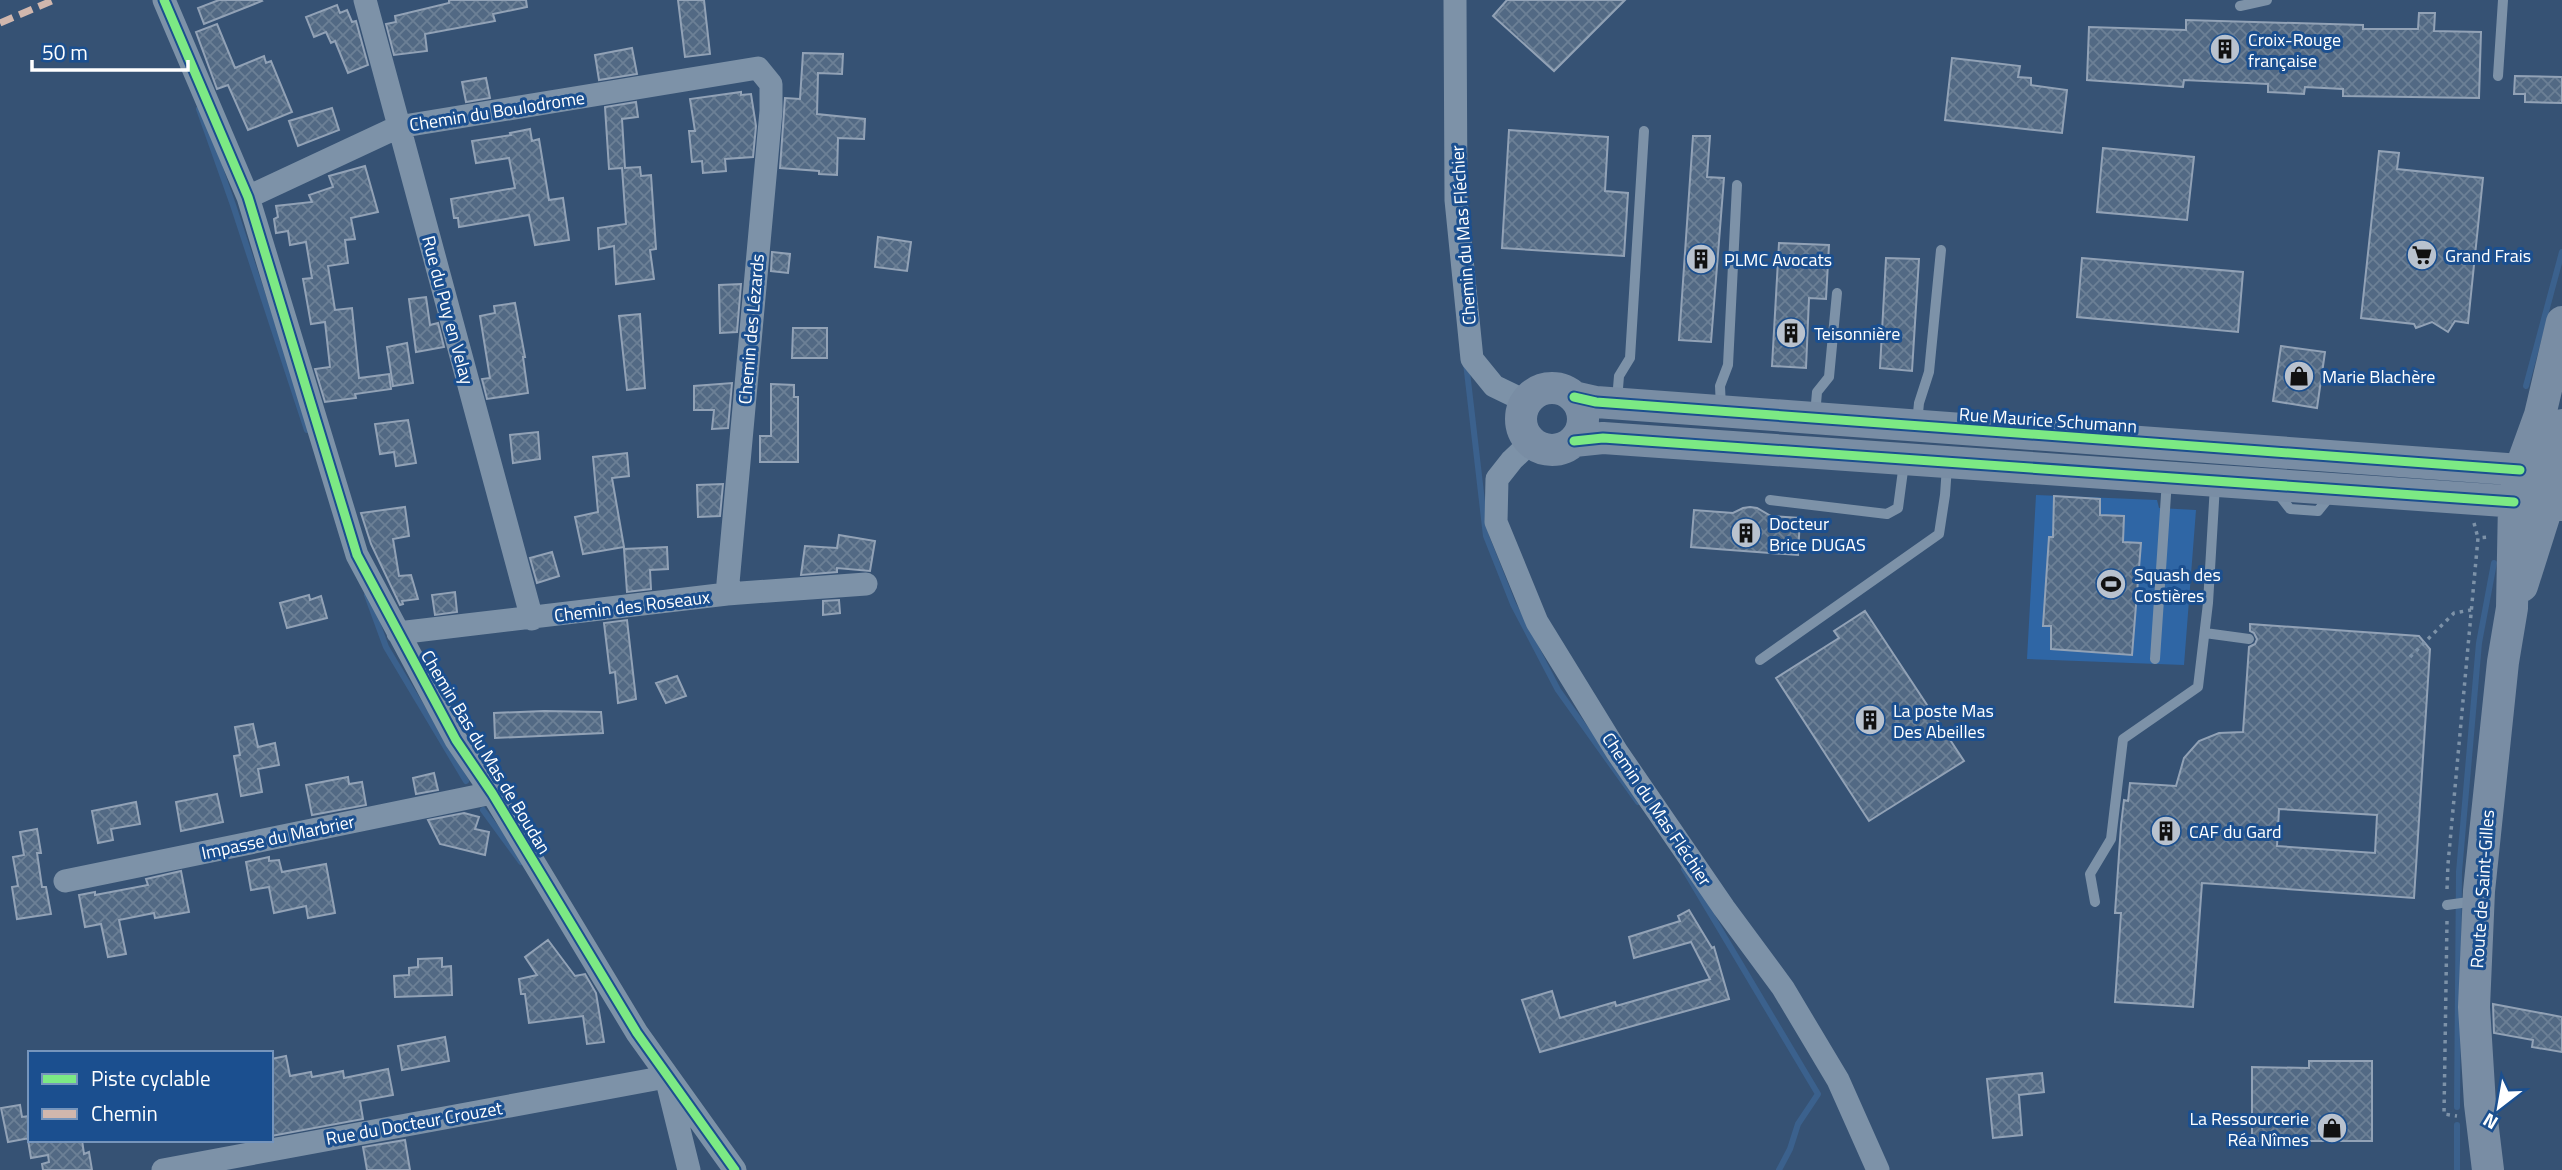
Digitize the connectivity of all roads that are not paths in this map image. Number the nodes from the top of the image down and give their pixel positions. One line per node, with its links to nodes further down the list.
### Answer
1 (164, 0): 12 (street, Chemin Bas du Mas de Boudan)
2 (365, 0): 9 (street, Rue du Puy en Velay)
3 (1455, 0): 17 (street, Chemin du Mas Fléchier)
4 (2267, 0): 6 (lane)
5 (2503, 0): 8 (lane)
6 (2239, 6)
7 (758, 68): 9 (street, Chemin du Boulodrome); 35 (street, Chemin des Lézards)
8 (2498, 76)
9 (398, 127): 12 (street, Chemin du Boulodrome); 37 (street, Rue du Puy en Velay)
10 (1644, 131): 18 (lane)
11 (1737, 185): 19 (lane)
12 (248, 197): 38 (street, Chemin Bas du Mas de Boudan)
13 (1941, 250): 22 (lane)
14 (1837, 293): 20 (lane)
15 (2562, 323): 27 (main road, Route de Saint-Gilles)
16 (1574, 397): 17 (main road); 18 (main road, Rue Maurice Schumann); 23 (main road)
17 (1525, 401): 24 (main road)
18 (1617, 404): 19 (main road, Rue Maurice Schumann)
19 (1721, 411): 20 (main road, Rue Maurice Schumann)
20 (1814, 418): 22 (main road, Rue Maurice Schumann)
21 (2562, 425): 28 (main road, Route de Saint-Gilles)
22 (1917, 426): 27 (main road, Rue Maurice Schumann)
23 (1574, 441): 24 (main road); 25 (main road)
24 (1531, 442): 51 (street, Chemin du Mas Fléchier)
25 (1904, 460): 26 (main road); 31 (lane)
26 (1947, 463): 29 (main road); 42 (lane)
27 (2520, 470): 28 (main road, Rue Maurice Schumann); 32 (main road, Route de Saint-Gilles)
28 (2558, 473): 33 (main road, Route de Saint-Gilles)
29 (2167, 479): 30 (main road); 41 (lane)
30 (2216, 482): 32 (main road); 39 (lane)
31 (1770, 500)
32 (2514, 502): 33 (main road); 36 (main road, Route de Saint-Gilles)
33 (2555, 505): 36 (main road, Route de Saint-Gilles)
34 (866, 583): 35 (street, Chemin des Roseaux)
35 (727, 594): 37 (street, Chemin des Roseaux)
36 (2512, 608): 47 (main road, Route de Saint-Gilles)
37 (532, 619): 38 (street, Chemin des Roseaux)
38 (398, 633): 43 (street, Chemin Bas du Mas de Boudan)
39 (2205, 633): 40 (lane); 45 (lane)
40 (2249, 639)
41 (2155, 659)
42 (1760, 660)
43 (492, 793): 44 (street, Impasse du Marbrier); 46 (street, Chemin Bas du Mas de Boudan)
44 (65, 881)
45 (2095, 902)
46 (666, 1077): 48 (street, Rue du Docteur Crouzet); 49 (street); 50 (street, Chemin Bas du Mas de Boudan)
47 (2487, 1167)
48 (163, 1170)
49 (689, 1170)
50 (735, 1170)
51 (1878, 1170)

